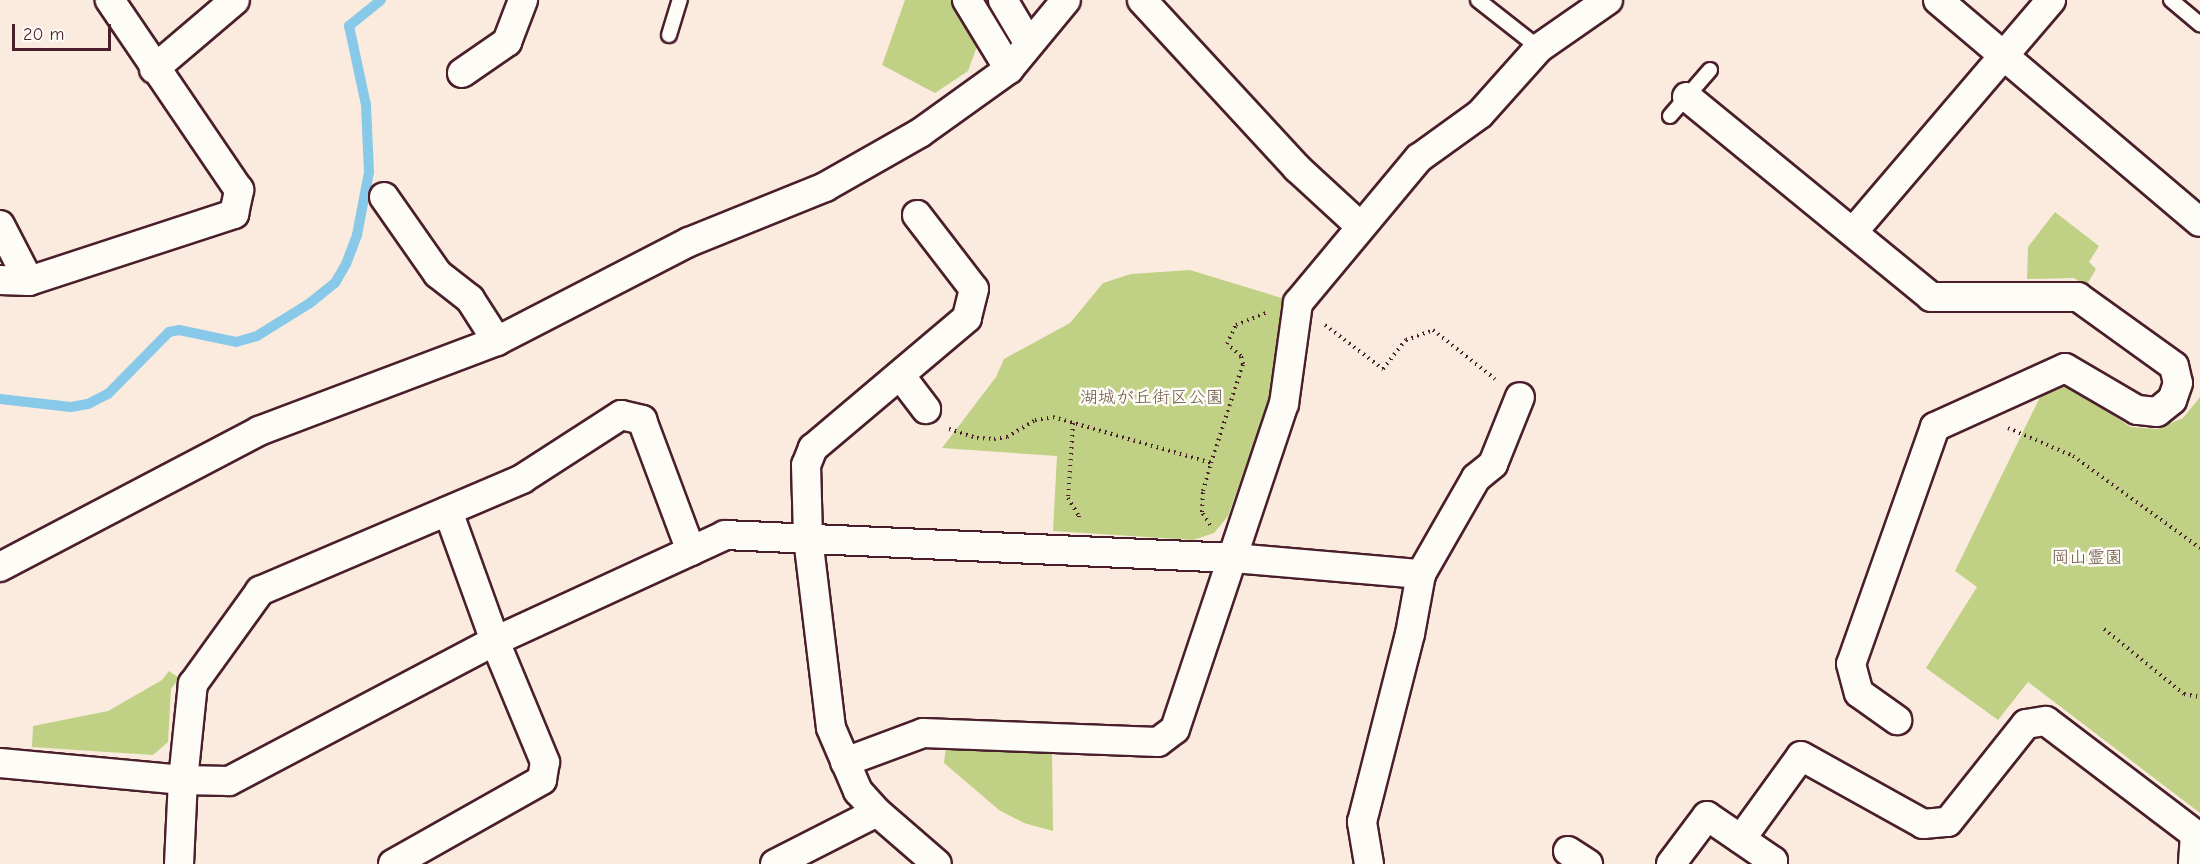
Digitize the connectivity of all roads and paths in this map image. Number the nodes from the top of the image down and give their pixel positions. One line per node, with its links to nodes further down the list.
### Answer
1 (110, 0): 19 (street)
2 (235, 0): 19 (street)
3 (523, 0): 22 (street)
4 (680, 0): 15 (lane)
5 (967, 0): 20 (street)
6 (1003, 0): 16 (street)
7 (1066, 0): 16 (street)
8 (1142, 0): 28 (street)
9 (1479, 0): 17 (lane)
10 (1608, 0): 17 (street)
11 (1938, 0): 18 (street)
12 (2051, 0): 18 (street)
13 (2171, 0): 14 (lane)
14 (2200, 24)
15 (669, 35)
16 (1029, 44): 20 (street)
17 (1539, 48): 28 (street)
18 (2005, 56): 26 (street); 29 (street)
19 (154, 69): 31 (street)
20 (1009, 69): 33 (street)
21 (1710, 70): 23 (lane)
22 (462, 73)
23 (1678, 106): 29 (street)
24 (384, 197): 33 (street)
25 (917, 215): 34 (street)
26 (2200, 222)
27 (0, 225): 31 (street)
28 (1360, 226): 32 (street)
29 (1853, 232): 37 (street)
30 (0, 280): 31 (street)
31 (29, 281)
32 (1298, 303): 35 (path); 39 (path); 45 (street)
33 (497, 341): 46 (street)
34 (900, 375): 36 (street); 41 (street)
35 (1520, 397): 47 (street)
36 (926, 409): 38 (path)
37 (1970, 411): 42 (path); 51 (street)
38 (1073, 423): 39 (path); 43 (path)
39 (1211, 464): 45 (path)
40 (448, 511): 44 (street); 49 (street); 54 (street)
41 (808, 538): 43 (street); 44 (street); 52 (street)
42 (2200, 548)
43 (1078, 549): 45 (street)
44 (691, 551): 49 (street)
45 (1233, 558): 47 (street); 52 (street)
46 (1, 565)
47 (1421, 574): 61 (street)
48 (2104, 629): 50 (path)
49 (495, 641): 54 (street); 58 (street)
50 (2200, 697)
51 (1897, 720)
52 (845, 762): 55 (street)
53 (0, 763): 54 (street)
54 (183, 780): 57 (street)
55 (877, 812): 59 (street); 60 (street)
56 (1741, 839): 62 (street); 63 (street); 64 (street)
57 (179, 864)
58 (393, 864)
59 (775, 864)
60 (937, 864)
61 (1369, 864)
62 (1671, 864)
63 (1771, 864)
64 (2193, 864)

